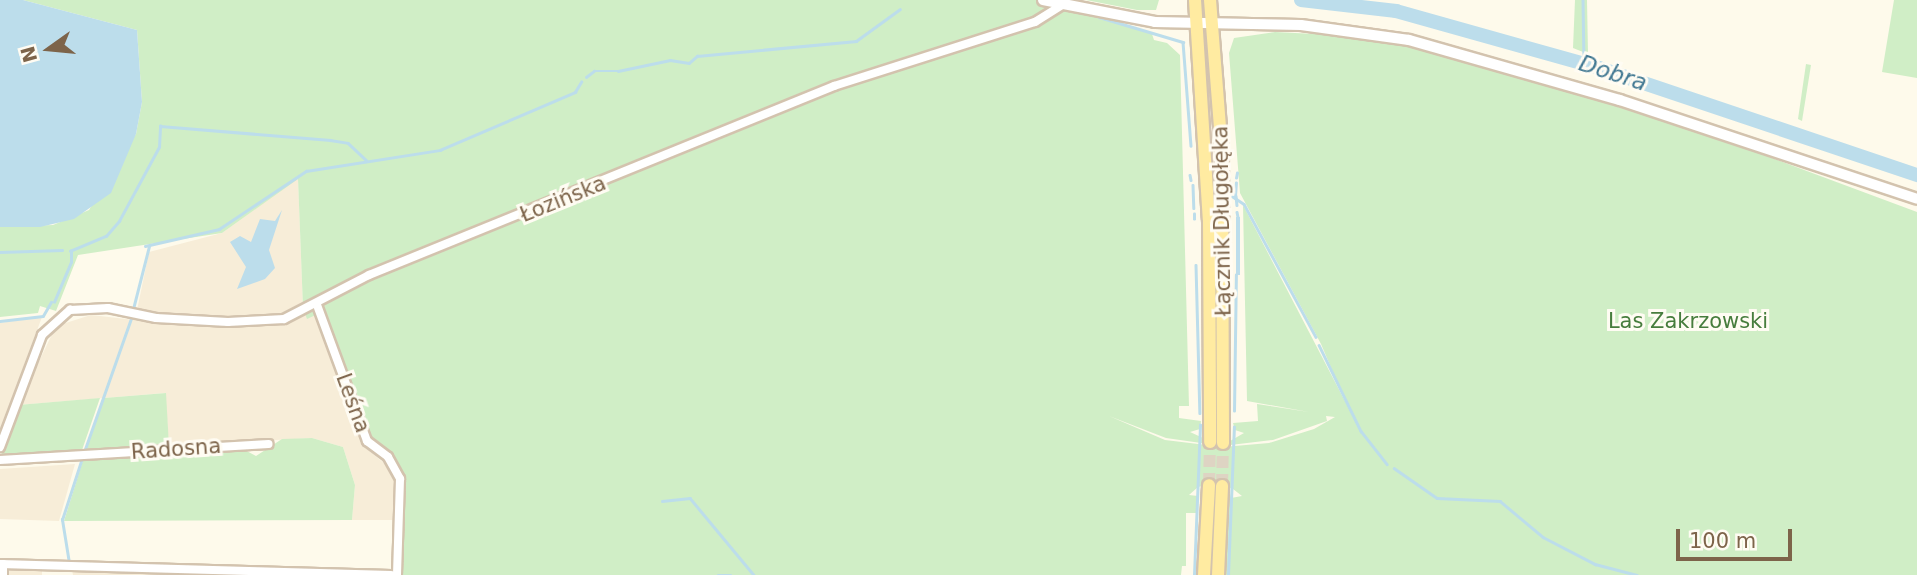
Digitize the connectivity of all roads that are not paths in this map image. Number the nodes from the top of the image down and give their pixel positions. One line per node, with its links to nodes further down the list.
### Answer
1 (1043, 0): 3 (street)
2 (1195, 2): 5 (main road, Łącznik Długołęka)
3 (1065, 3): 5 (street); 8 (street, Łozińska)
4 (1211, 3): 6 (main road, Łącznik Długołęka)
5 (1198, 24): 6 (street); 10 (main road, Łącznik Długołęka)
6 (1213, 24): 7 (street); 11 (main road, Łącznik Długołęka)
7 (1917, 199)
8 (317, 305): 9 (street, Łozińska); 19 (street, Leśna)
9 (2, 435): 13 (street)
10 (1210, 442)
11 (1223, 443)
12 (269, 444): 14 (street, Radosna)
13 (0, 447)
14 (0, 460)
15 (2, 564): 16 (street); 17 (street)
16 (299, 573): 18 (street)
17 (3, 575)
18 (391, 575)
19 (397, 575)
20 (1204, 575): 21 (main road)
21 (1218, 575)

